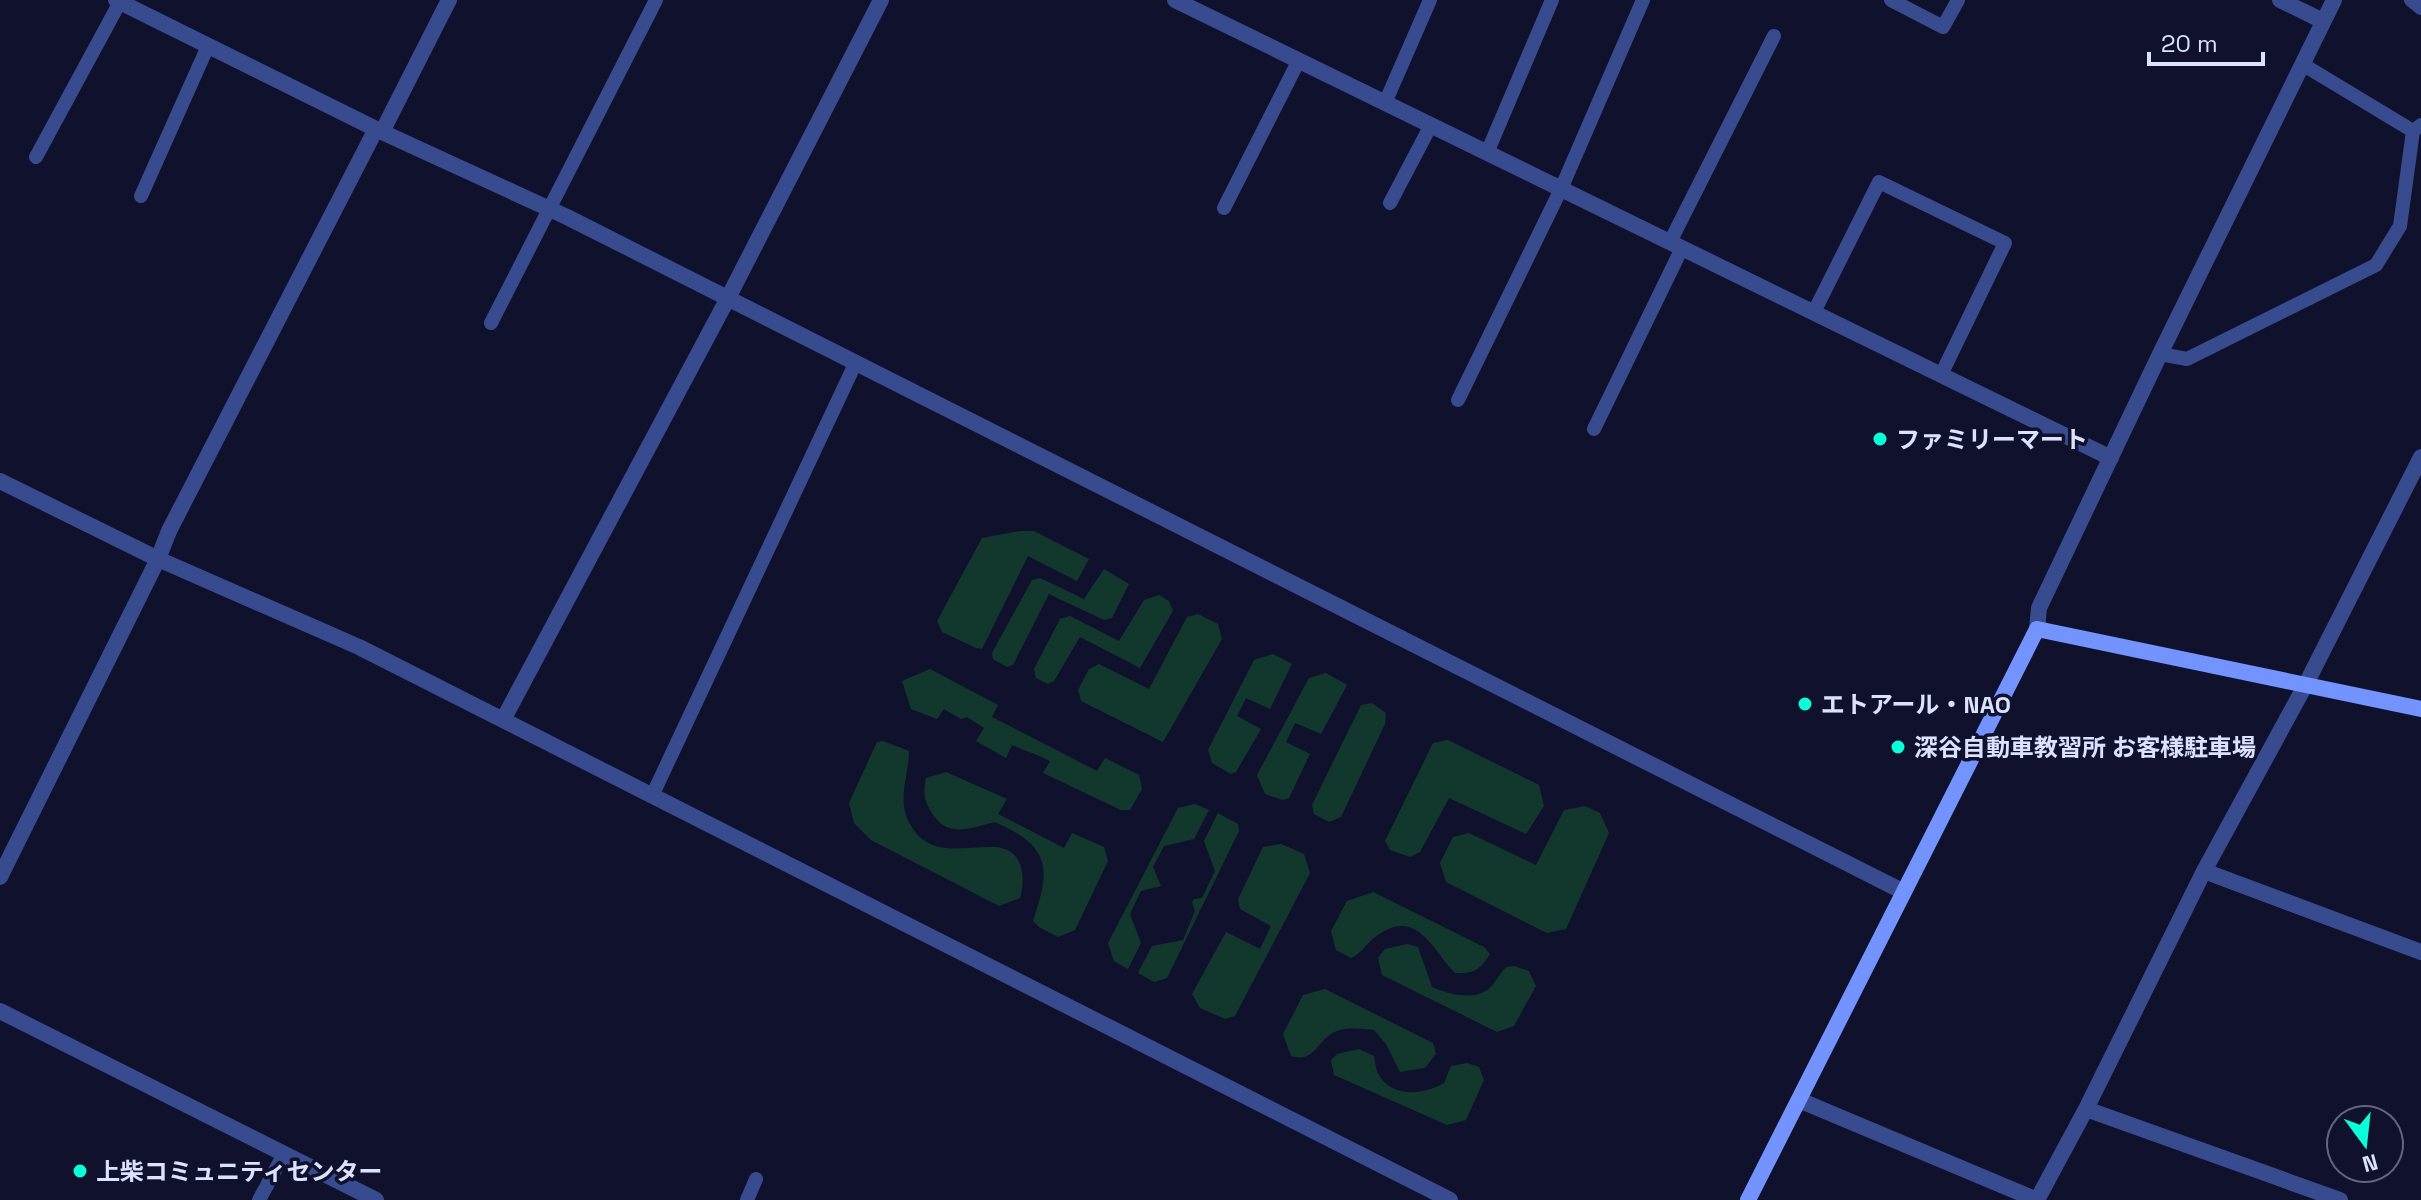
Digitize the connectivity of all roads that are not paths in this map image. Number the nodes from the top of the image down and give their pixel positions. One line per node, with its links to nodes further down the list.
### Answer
1 (449, 0): 23 (street)
2 (656, 0): 30 (lane)
3 (881, 0): 32 (street)
4 (1175, 0): 18 (street)
5 (1430, 0): 20 (lane)
6 (1552, 0): 24 (lane)
7 (1643, 0): 26 (lane)
8 (1891, 0): 9 (lane)
9 (1958, 0)
10 (2280, 0): 15 (street)
11 (2334, 0): 15 (street)
12 (2411, 0): 14 (lane)
13 (118, 1): 17 (street); 25 (lane)
14 (2421, 8)
15 (2323, 21): 19 (street)
16 (1774, 36): 31 (lane)
17 (208, 46): 23 (street); 27 (lane)
18 (1299, 60): 20 (street); 29 (lane)
19 (2302, 64): 22 (lane); 35 (street)
20 (1385, 103): 21 (street)
21 (1431, 125): 24 (street); 28 (lane)
22 (2417, 128): 35 (lane)
23 (379, 130): 30 (street); 43 (street)
24 (1487, 153): 26 (street)
25 (36, 157)
26 (1561, 189): 31 (street); 38 (lane)
27 (141, 196)
28 (1390, 203)
29 (1224, 208)
30 (550, 209): 32 (street); 34 (lane)
31 (1676, 245): 33 (street); 39 (lane)
32 (728, 298): 36 (street); 47 (street)
33 (1814, 312): 37 (street); 37 (lane)
34 (491, 323)
35 (2160, 354): 41 (street)
36 (856, 362): 48 (lane); 51 (street)
37 (1941, 375): 41 (street)
38 (1458, 400)
39 (1594, 429)
40 (2421, 457): 45 (street)
41 (2111, 458): 44 (street)
42 (0, 481): 43 (street)
43 (158, 559): 47 (street); 50 (street)
44 (2037, 629): 45 (street); 51 (street)
45 (2306, 684): 46 (street); 49 (street)
46 (2421, 709)
47 (503, 720): 48 (street)
48 (652, 796): 61 (street)
49 (2204, 871): 52 (street); 55 (street)
50 (0, 877)
51 (1904, 892): 54 (street)
52 (2421, 952)
53 (0, 1011): 56 (street)
54 (1799, 1100): 62 (street); 63 (street)
55 (2086, 1109): 63 (street); 64 (street)
56 (284, 1154): 58 (lane); 59 (street)
57 (756, 1179): 60 (lane)
58 (259, 1200)
59 (376, 1200)
60 (747, 1200)
61 (1450, 1200)
62 (1748, 1200)
63 (2037, 1200)
64 (2340, 1200)

